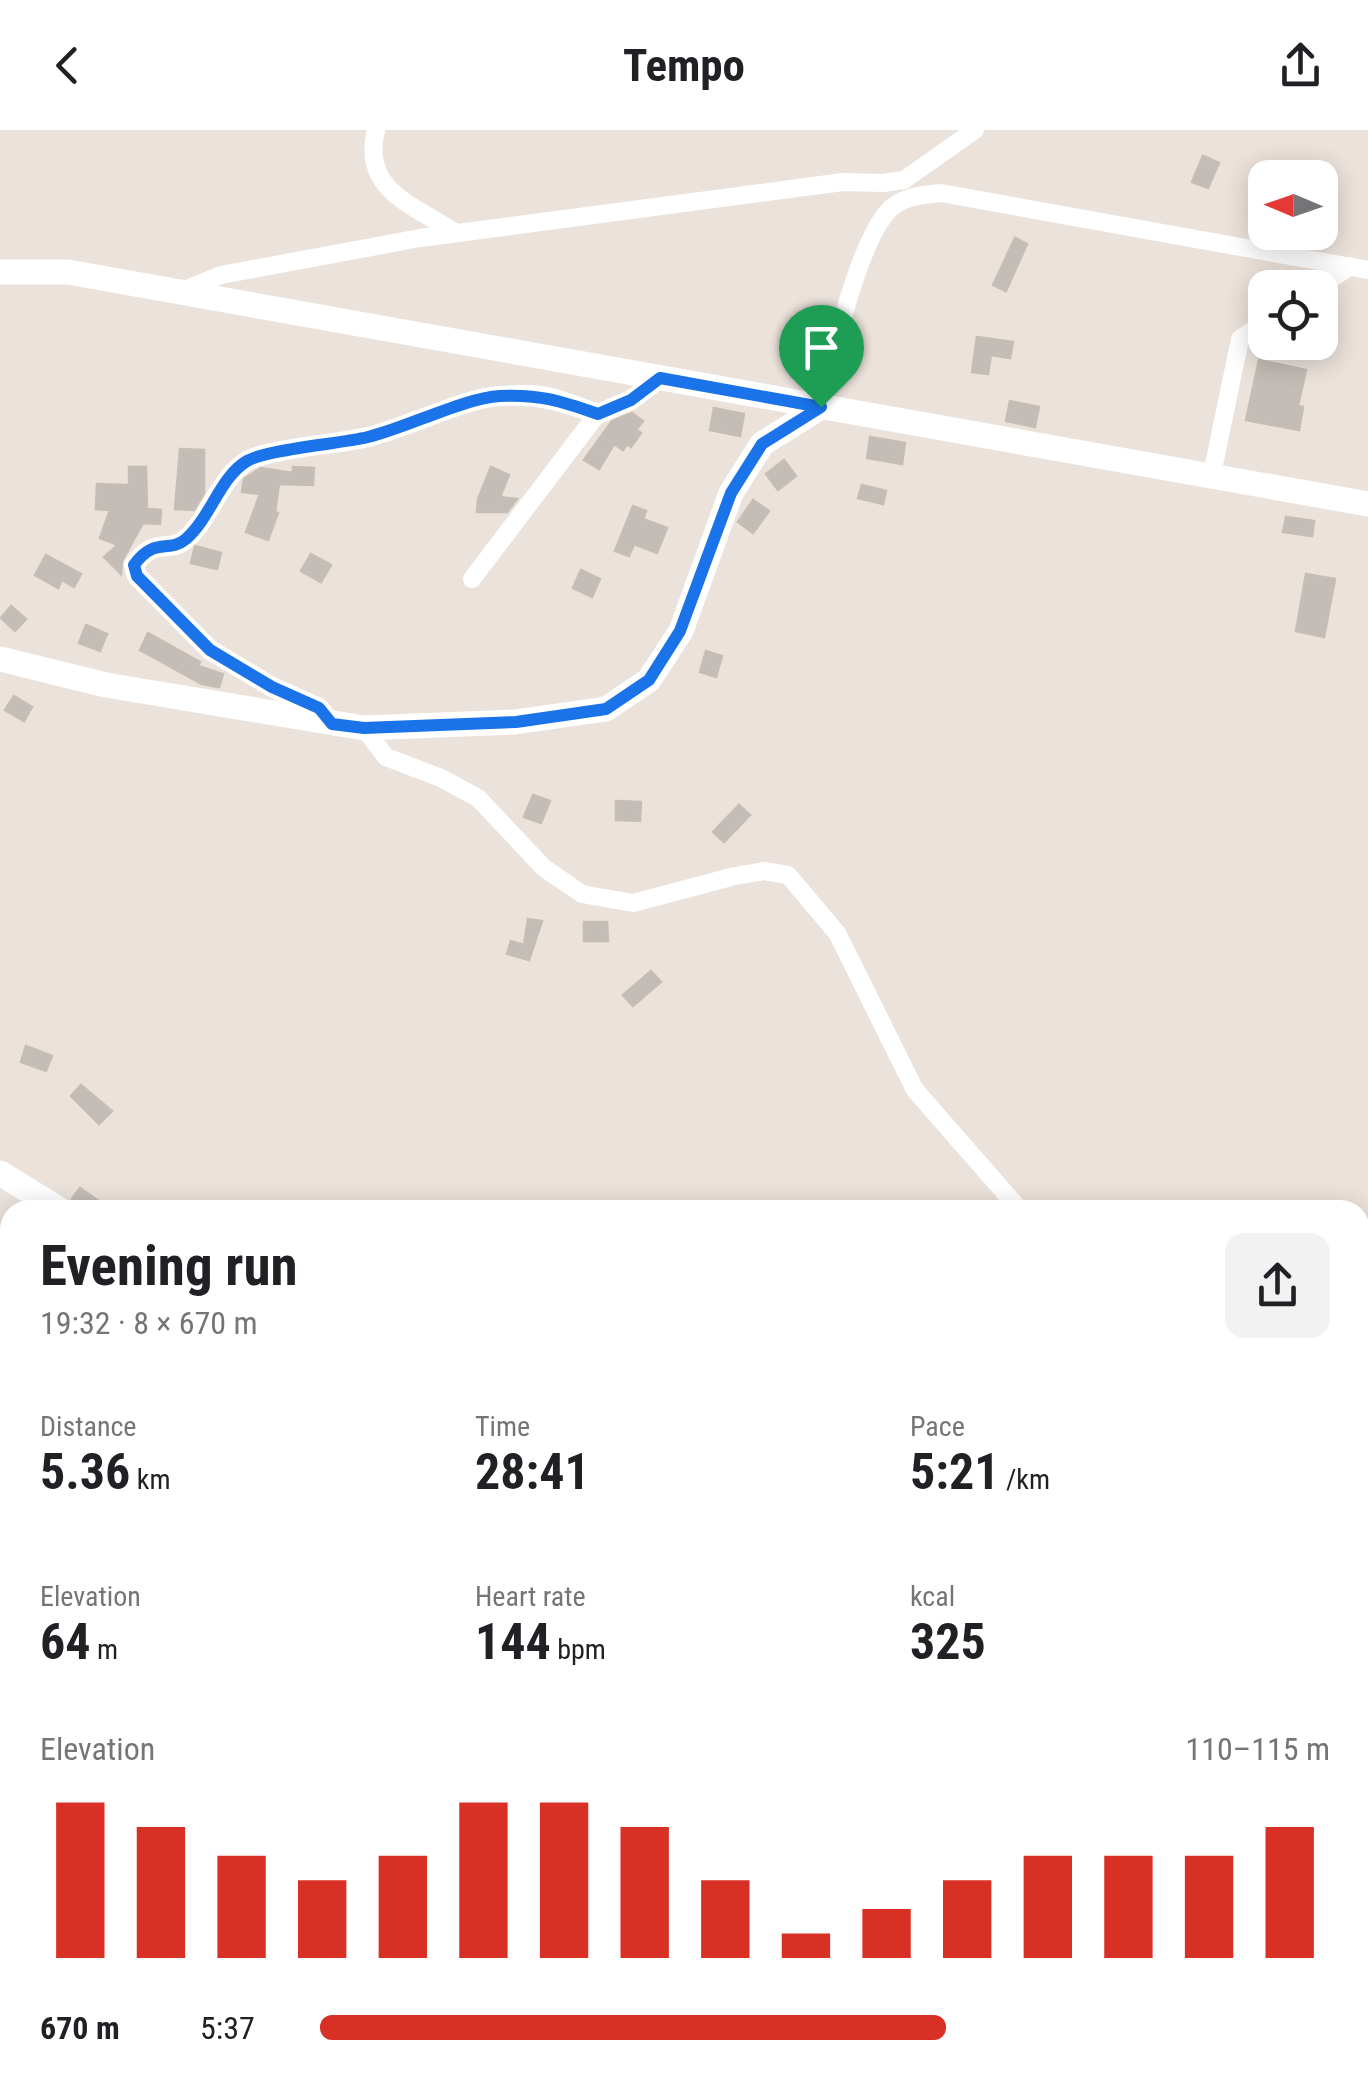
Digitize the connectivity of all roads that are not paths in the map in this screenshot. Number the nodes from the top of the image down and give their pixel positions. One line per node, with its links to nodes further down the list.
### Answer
1 (376, 130): 4 (street)
2 (975, 130): 3 (street)
3 (907, 188): 4 (street); 5 (street); 10 (street)
4 (456, 232): 7 (street)
5 (1359, 268)
6 (0, 272): 7 (street)
7 (181, 291): 9 (street)
8 (1248, 333): 12 (street)
9 (660, 378): 10 (street); 11 (street)
10 (821, 407): 12 (street); 17 (street)
11 (598, 414): 14 (street); 16 (street)
12 (1212, 478): 13 (street)
13 (1368, 504)
14 (472, 580)
15 (0, 659): 16 (street)
16 (332, 724): 17 (street)
17 (364, 728): 20 (street)
18 (0, 1173): 19 (street)
19 (44, 1200)
20 (1011, 1200)

